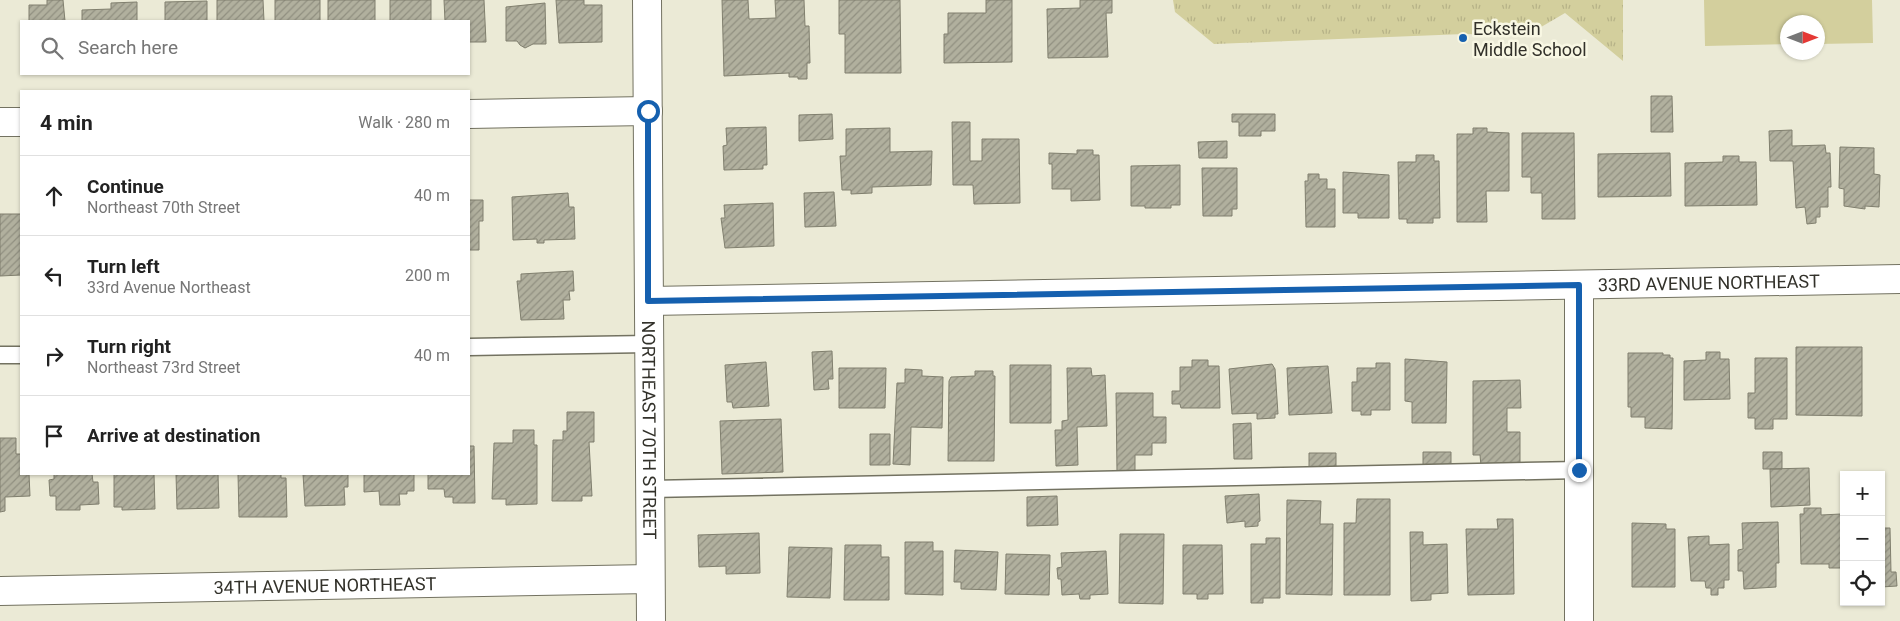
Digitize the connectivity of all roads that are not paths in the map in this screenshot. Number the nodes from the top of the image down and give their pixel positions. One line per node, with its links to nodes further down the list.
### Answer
1 (647, 0): 2 (street, NORTHEAST 70TH STREET)
2 (648, 111): 3 (street); 8 (street, NORTHEAST 70TH STREET)
3 (470, 114)
4 (0, 122): 5 (street)
5 (20, 122)
6 (1900, 279): 7 (street, 33RD AVENUE NORTHEAST)
7 (1579, 285): 8 (street, 33RD AVENUE NORTHEAST); 13 (street)
8 (648, 301): 9 (street, NORTHEAST 70TH STREET)
9 (649, 344): 10 (lane); 14 (street, NORTHEAST 70TH STREET)
10 (470, 347)
11 (20, 355): 12 (lane)
12 (0, 356)
13 (1579, 470): 14 (lane); 18 (street)
14 (650, 489): 15 (street, NORTHEAST 70TH STREET)
15 (650, 579): 16 (street, 34TH AVENUE NORTHEAST); 17 (street, NORTHEAST 70TH STREET)
16 (0, 591)
17 (650, 621)
18 (1579, 621)

